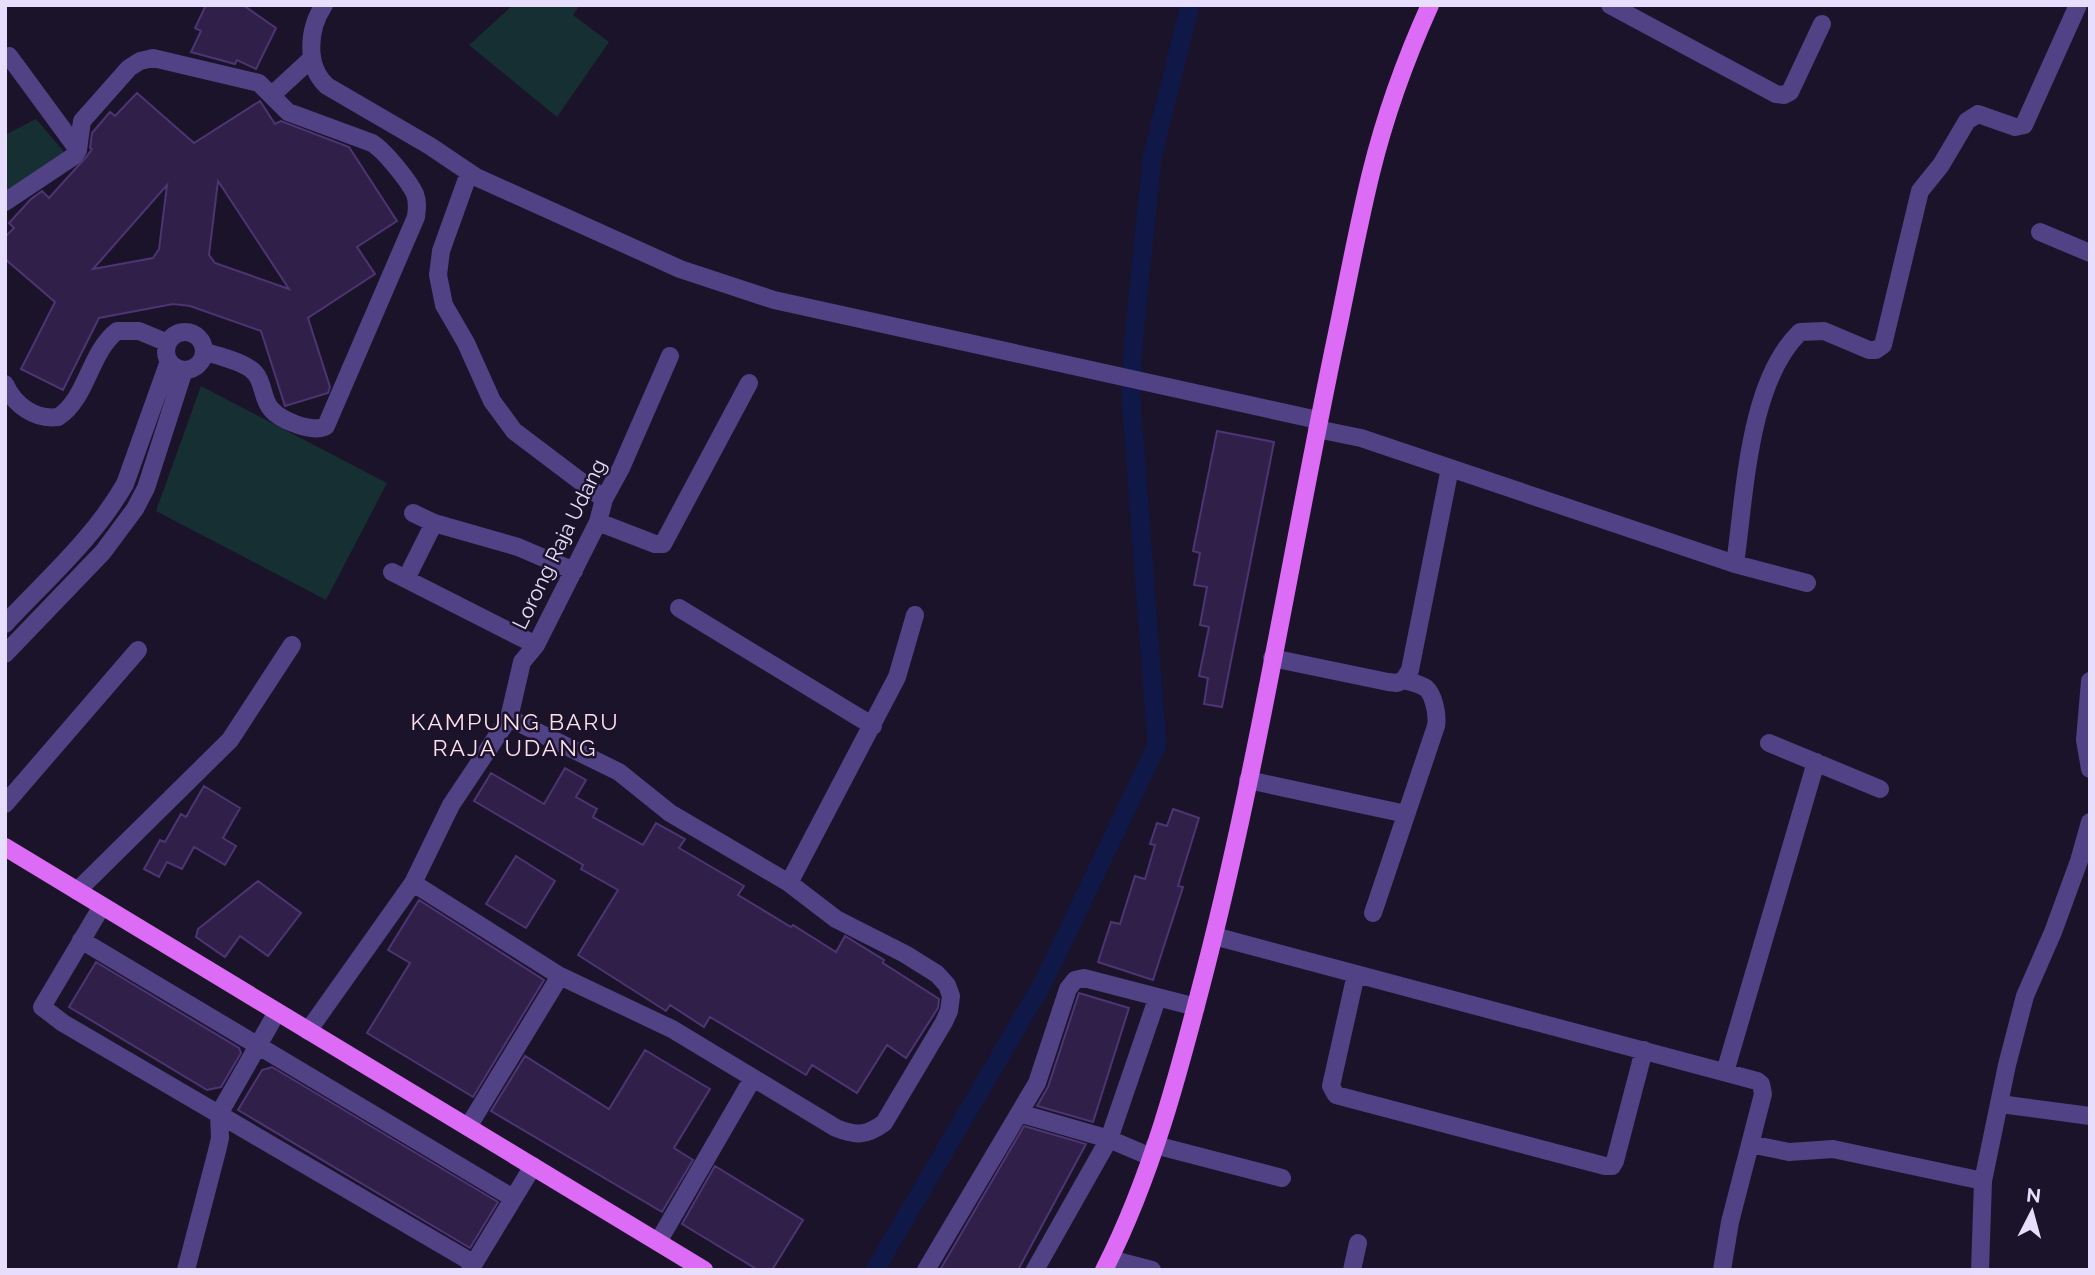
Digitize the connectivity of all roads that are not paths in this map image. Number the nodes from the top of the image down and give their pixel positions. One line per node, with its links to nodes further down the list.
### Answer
1 (324, 5): 7 (street)
2 (1430, 5): 19 (main road)
3 (1610, 5): 5 (street)
4 (2078, 5): 25 (street)
5 (1822, 24)
6 (7, 54): 9 (street)
7 (311, 60): 8 (street); 10 (street)
8 (272, 95): 9 (street); 14 (street)
9 (78, 150): 11 (street)
10 (469, 173): 19 (street); 21 (street)
11 (5, 202)
12 (2040, 232): 13 (street)
13 (2090, 253)
14 (204, 351): 16 (street); 16 (street)
15 (670, 356): 21 (street, Lorong Raja Udang)
16 (174, 358): 18 (street); 30 (street); 34 (street)
17 (749, 383): 23 (street)
18 (5, 384)
19 (1317, 425): 20 (street); 35 (main road)
20 (1450, 468): 25 (street); 36 (street)
21 (604, 499): 23 (street, Lorong Raja Udang)
22 (413, 513): 24 (street)
23 (598, 522): 26 (street, Lorong Raja Udang)
24 (434, 523): 26 (street); 32 (street)
25 (1735, 564): 27 (street)
26 (574, 571): 32 (street, Lorong Raja Udang)
27 (1807, 583)
28 (679, 608): 39 (street)
29 (915, 615): 39 (street)
30 (5, 624)
31 (292, 645): 52 (street)
32 (536, 645): 38 (street, Lorong Raja Udang)
33 (138, 650): 46 (street)
34 (5, 654)
35 (1272, 658): 36 (street); 44 (main road)
36 (1404, 680): 47 (street)
37 (2090, 681): 40 (street)
38 (509, 718): 50 (street, Lorong Raja Udang); 51 (street)
39 (873, 726): 51 (street)
40 (2087, 740): 43 (street)
41 (1769, 743): 42 (street)
42 (1816, 762): 45 (street); 65 (street)
43 (2090, 769)
44 (1248, 780): 47 (street); 55 (main road)
45 (1880, 789)
46 (5, 804)
47 (1406, 814): 54 (street)
48 (2090, 822): 67 (street)
49 (5, 847): 52 (main road)
50 (412, 883): 58 (street); 62 (street, Lorong Raja Udang)
51 (789, 883): 66 (street)
52 (77, 891): 53 (main road)
53 (102, 906): 56 (street); 61 (main road)
54 (1373, 913)
55 (1214, 936): 57 (street); 60 (main road)
56 (81, 940): 63 (street); 69 (street)
57 (1356, 974): 64 (street); 64 (street)
58 (560, 976): 66 (street); 71 (street)
59 (1157, 999): 60 (street); 68 (street); 72 (street)
60 (1196, 1007): 74 (main road)
61 (277, 1012): 62 (main road); 63 (street)
62 (308, 1031): 71 (main road)
63 (258, 1045): 69 (street); 78 (street)
64 (1644, 1050): 65 (street)
65 (1725, 1072): 73 (street)
66 (753, 1078): 79 (street)
67 (2000, 1104): 70 (street); 77 (street)
68 (1019, 1112): 72 (street); 85 (street)
69 (219, 1114): 82 (street); 83 (street)
70 (2090, 1116)
71 (468, 1128): 75 (main road)
72 (1110, 1139): 74 (street); 86 (street)
73 (1750, 1144): 77 (street); 89 (street)
74 (1153, 1151): 76 (street); 81 (main road)
75 (533, 1166): 78 (street); 79 (main road)
76 (1282, 1178)
77 (1983, 1181): 90 (street)
78 (513, 1198): 82 (street)
79 (658, 1242): 84 (main road)
80 (1357, 1243): 88 (street)
81 (1107, 1264): 87 (street)
82 (471, 1267)
83 (186, 1270)
84 (704, 1270)
85 (926, 1270)
86 (1035, 1270)
87 (1152, 1270)
88 (1353, 1270)
89 (1722, 1270)
90 (1980, 1270)

